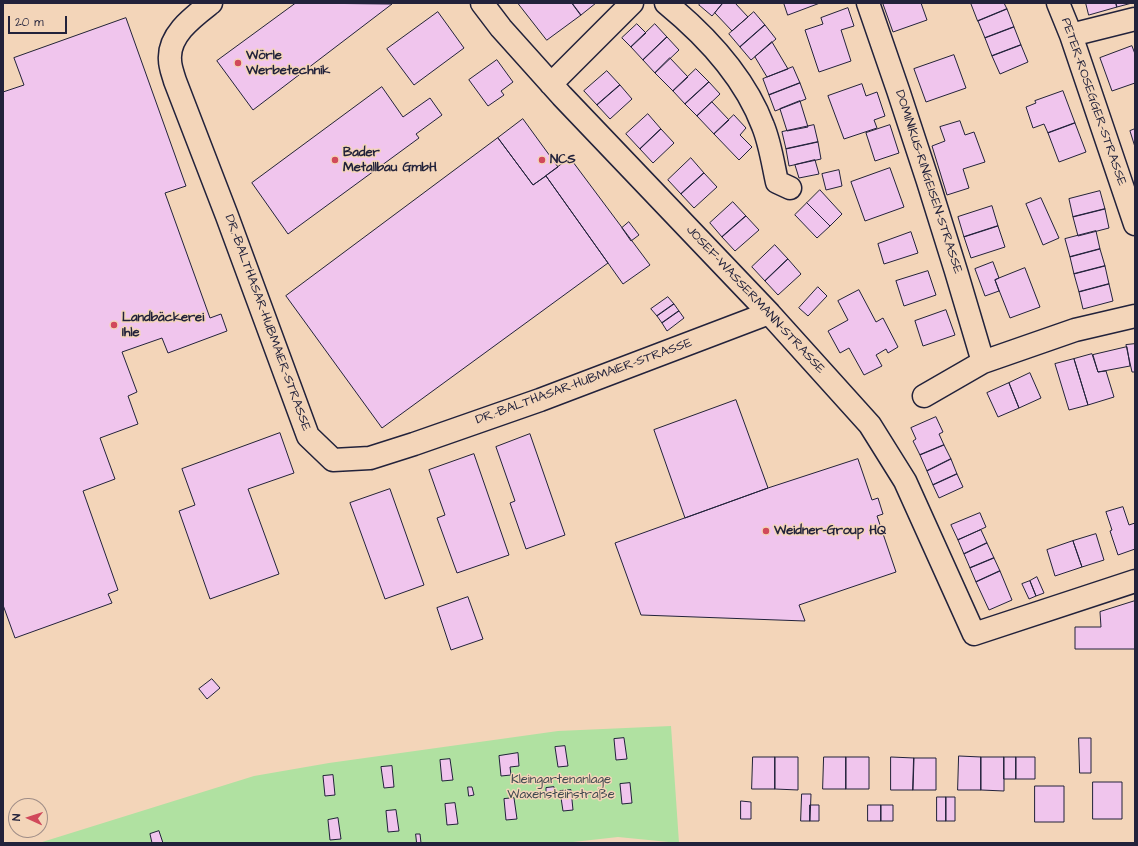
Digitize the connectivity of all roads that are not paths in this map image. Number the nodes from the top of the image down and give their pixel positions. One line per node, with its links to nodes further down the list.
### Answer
1 (211, 3): 12 (street, DR.-BALTHASAR-HUBMAIER-STRASSE)
2 (482, 3): 9 (street, JOSEF-WASSERMANN-STRASSE)
3 (632, 3): 9 (street)
4 (666, 3): 10 (street)
5 (868, 3): 14 (street, DOMINIKUS-RINGEISEN-STRASSE)
6 (1058, 3): 8 (street, PETER-ROSEGGER-STRASSE)
7 (1135, 19): 8 (street)
8 (1071, 35): 11 (street, PETER-ROSEGGER-STRASSE)
9 (551, 84): 12 (street, JOSEF-WASSERMANN-STRASSE)
10 (790, 188)
11 (1135, 224)
12 (770, 313): 16 (street, JOSEF-WASSERMANN-STRASSE)
13 (1135, 316): 14 (street)
14 (983, 362): 15 (street)
15 (924, 396)
16 (1135, 581)

